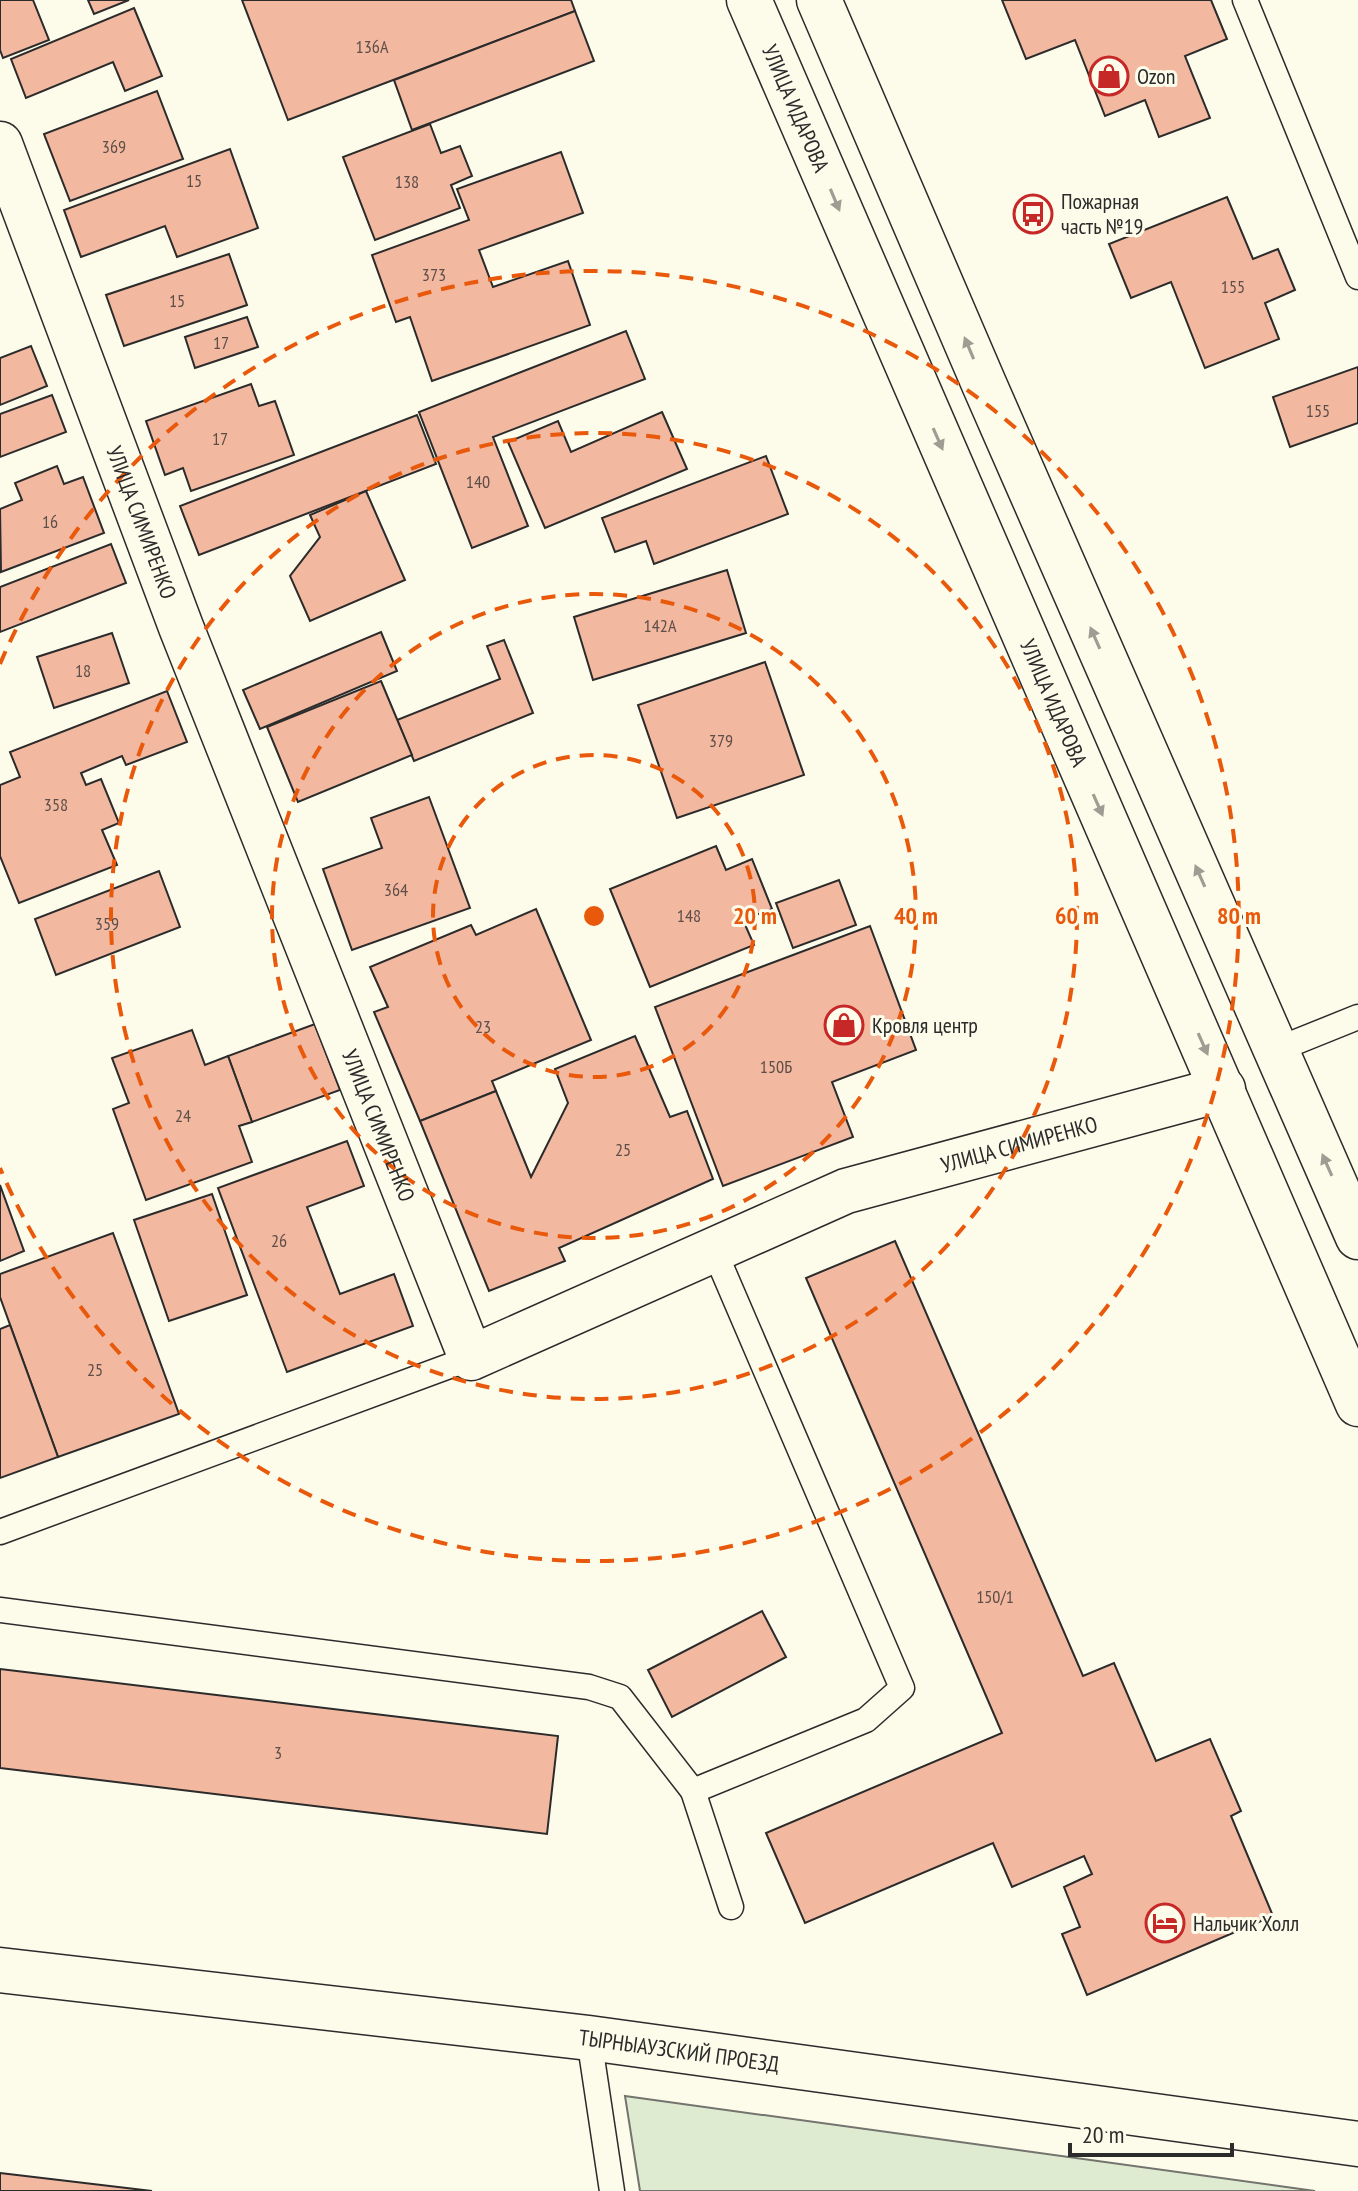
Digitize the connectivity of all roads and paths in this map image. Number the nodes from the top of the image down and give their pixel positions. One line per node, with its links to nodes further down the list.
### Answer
1 (749, 0): 8 (street, УЛИЦА ИДАРОВА, one-way to 8)
2 (819, 0): 7 (street, one-way to 2)
3 (1245, 0): 5 (lane)
4 (0, 144): 11 (street, УЛИЦА СИМИРЕНКО)
5 (1358, 277)
6 (1358, 1017): 7 (lane)
7 (1276, 1050): 9 (street, one-way to 7)
8 (1223, 1089): 10 (street, УЛИЦА СИМИРЕНКО); 12 (street, УЛИЦА ИДАРОВА)
9 (1358, 1237)
10 (714, 1250): 11 (street, УЛИЦА СИМИРЕНКО); 15 (lane)
11 (471, 1358): 13 (lane)
12 (1358, 1404)
13 (0, 1532)
14 (0, 1610): 15 (lane)
15 (693, 1791): 16 (lane)
16 (731, 1907)
17 (0, 1970): 18 (street, ТЫРНЫАУЗСКИЙ ПРОЕЗД)
18 (589, 2038): 19 (street, ТЫРНЫАУЗСКИЙ ПРОЕЗД); 20 (lane)
19 (1358, 2144)
20 (612, 2191)

